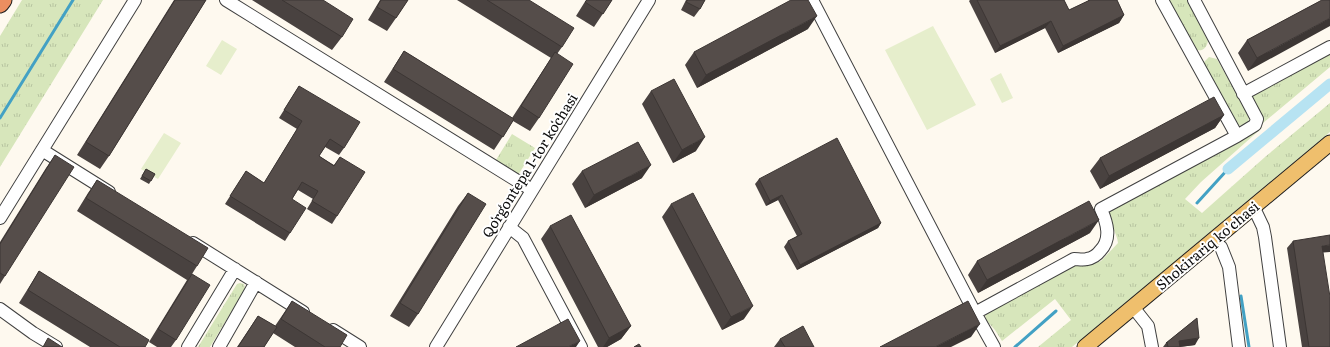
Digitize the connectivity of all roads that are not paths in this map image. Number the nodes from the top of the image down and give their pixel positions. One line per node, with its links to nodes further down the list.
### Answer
1 (3, 0): 8 (highway)
2 (135, 0): 13 (street)
3 (226, 0): 15 (street)
4 (649, 0): 15 (street, Qoʻrgʻontepa 1-tor koʻchasi)
5 (812, 0): 26 (street)
6 (1162, 0): 11 (street)
7 (1194, 0): 10 (street)
8 (0, 4)
9 (1330, 47): 10 (street)
10 (1243, 94): 11 (street)
11 (1237, 136): 26 (street)
12 (1330, 143): 17 (main road, Shokirariq ko'chasi)
13 (42, 150): 16 (street); 18 (street)
14 (1330, 155): 17 (main road, Shokirariq ko'chasi)
15 (532, 190): 19 (street, Qoʻrgʻontepa 1-tor koʻchasi)
16 (117, 197)
17 (1255, 211): 21 (main road, Shokirariq ko'chasi); 25 (main road, Shokirariq ko'chasi); 38 (street)
18 (0, 218)
19 (509, 227): 32 (street, Qoʻrgʻontepa 1-tor koʻchasi); 33 (street)
20 (186, 239): 22 (street)
21 (1221, 247): 25 (main road, Shokirariq ko'chasi); 37 (street)
22 (235, 269): 23 (street); 29 (street)
23 (256, 282): 30 (street); 31 (street)
24 (0, 309): 28 (street)
25 (1136, 311): 34 (main road, Shokirariq ko'chasi); 35 (main road, Shokirariq ko'chasi); 36 (street)
26 (975, 313): 27 (street)
27 (989, 346)
28 (56, 347)
29 (188, 347)
30 (219, 347)
31 (360, 347)
32 (436, 347)
33 (581, 347)
34 (1085, 347)
35 (1101, 347)
36 (1152, 347)
37 (1239, 347)
38 (1280, 347)

